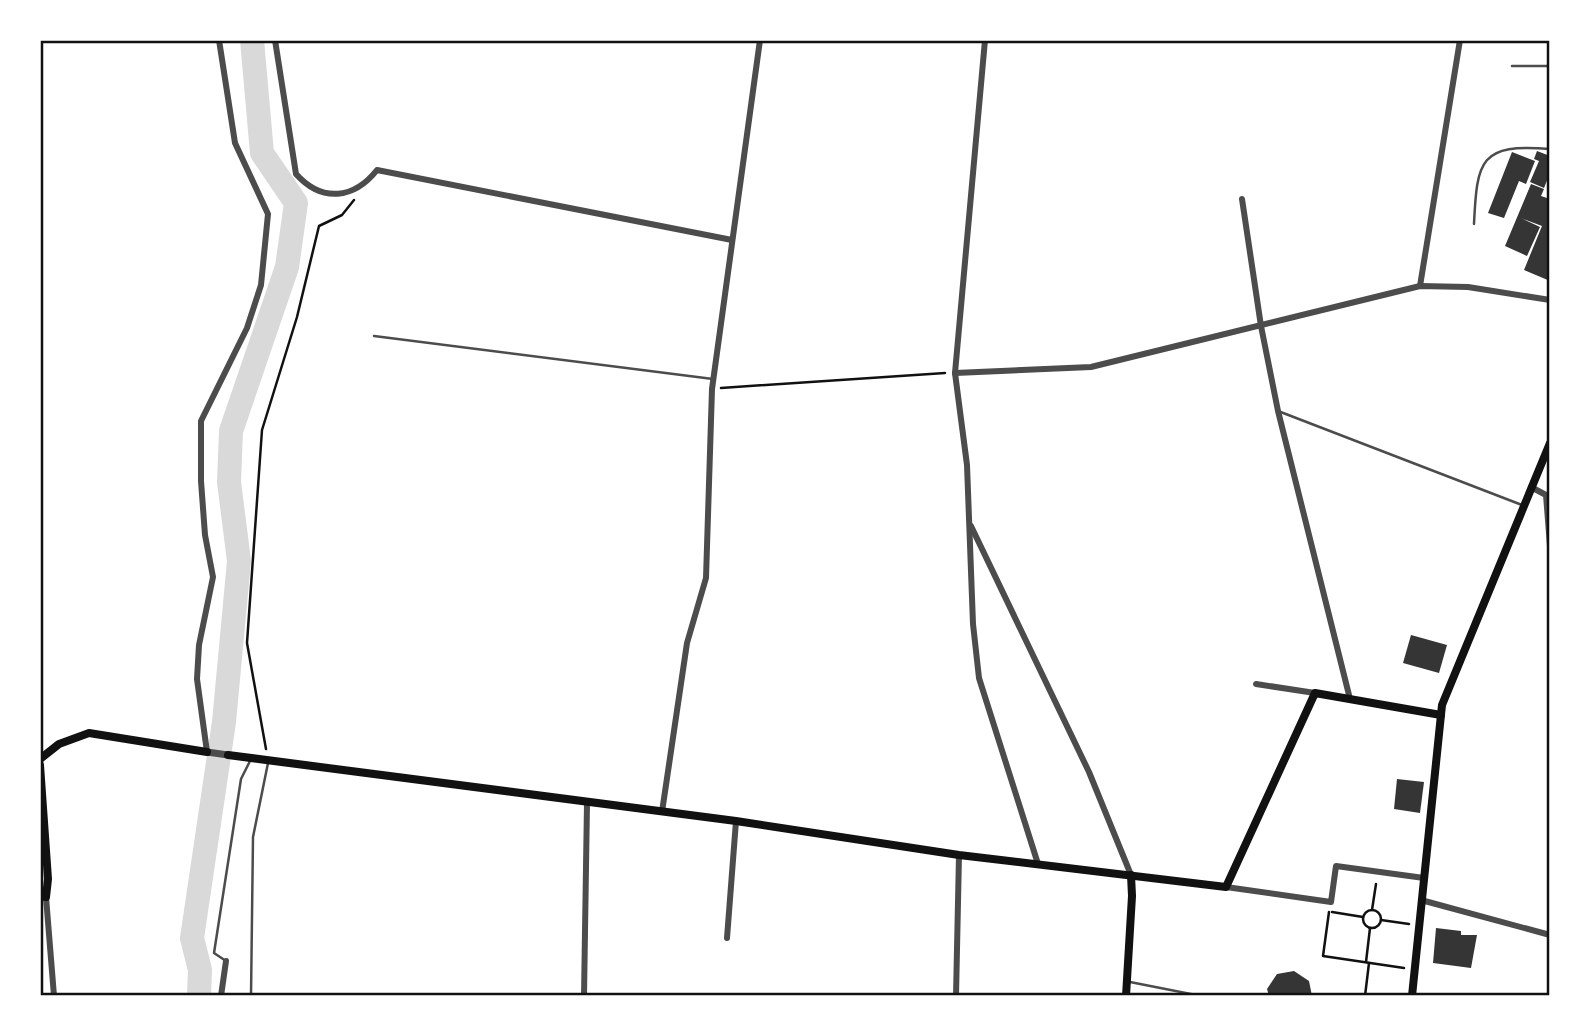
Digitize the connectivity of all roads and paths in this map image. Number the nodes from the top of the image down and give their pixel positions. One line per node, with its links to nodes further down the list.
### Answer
1 (219, 40): 31 (street)
2 (275, 40): 9 (street)
3 (760, 40): 12 (street)
4 (985, 40): 17 (street)
5 (1460, 40): 13 (street)
6 (1512, 66): 7 (lane)
7 (1550, 66)
8 (1550, 149): 11 (lane)
9 (366, 183): 12 (street); 35 (path)
10 (1242, 199): 15 (street)
11 (1474, 224)
12 (732, 240): 18 (street)
13 (1420, 286): 14 (street); 15 (street)
14 (1550, 300)
15 (1261, 326): 17 (street); 20 (street)
16 (374, 335): 18 (lane)
17 (955, 373): 19 (path); 25 (street)
18 (713, 379): 19 (street)
19 (712, 388): 38 (street)
20 (1278, 411): 24 (lane); 29 (street)
21 (1550, 443): 22 (main road)
22 (1531, 487): 23 (street); 24 (main road)
23 (1548, 495): 26 (street)
24 (1522, 505): 30 (main road)
25 (969, 521): 41 (street); 42 (street)
26 (1550, 545)
27 (1256, 684): 28 (street)
28 (1315, 693): 29 (main road); 46 (main road)
29 (1350, 699): 30 (main road)
30 (1441, 715): 43 (main road)
31 (211, 753): 32 (street); 33 (main road)
32 (228, 755): 34 (main road)
33 (40, 759)
34 (251, 759): 35 (main road); 56 (lane)
35 (269, 761): 37 (main road); 62 (lane)
36 (40, 765): 44 (main road)
37 (587, 803): 38 (main road); 63 (street)
38 (662, 812): 39 (main road)
39 (736, 821): 40 (main road); 55 (street)
40 (959, 855): 41 (main road); 64 (street)
41 (1038, 864): 42 (main road)
42 (1131, 875): 46 (main road); 59 (main road)
43 (1424, 878): 46 (street); 48 (main road)
44 (44, 879): 47 (main road)
45 (1376, 884): 49 (path)
46 (1226, 887)
47 (43, 897): 60 (street)
48 (1421, 900): 54 (street); 58 (main road)
49 (1373, 910): 50 (path); 51 (path)
50 (1363, 917): 53 (path); 57 (path)
51 (1381, 920): 52 (path); 53 (path)
52 (1403, 923)
53 (1370, 928): 57 (path)
54 (1550, 935)
55 (727, 939)
56 (226, 961): 61 (street)
57 (1367, 962): 58 (path); 67 (path)
58 (1415, 970): 68 (main road)
59 (1127, 982): 65 (main road); 66 (lane)
60 (54, 996)
61 (221, 996)
62 (251, 996)
63 (584, 996)
64 (956, 996)
65 (1126, 996)
66 (1201, 996)
67 (1365, 996)
68 (1412, 996)

